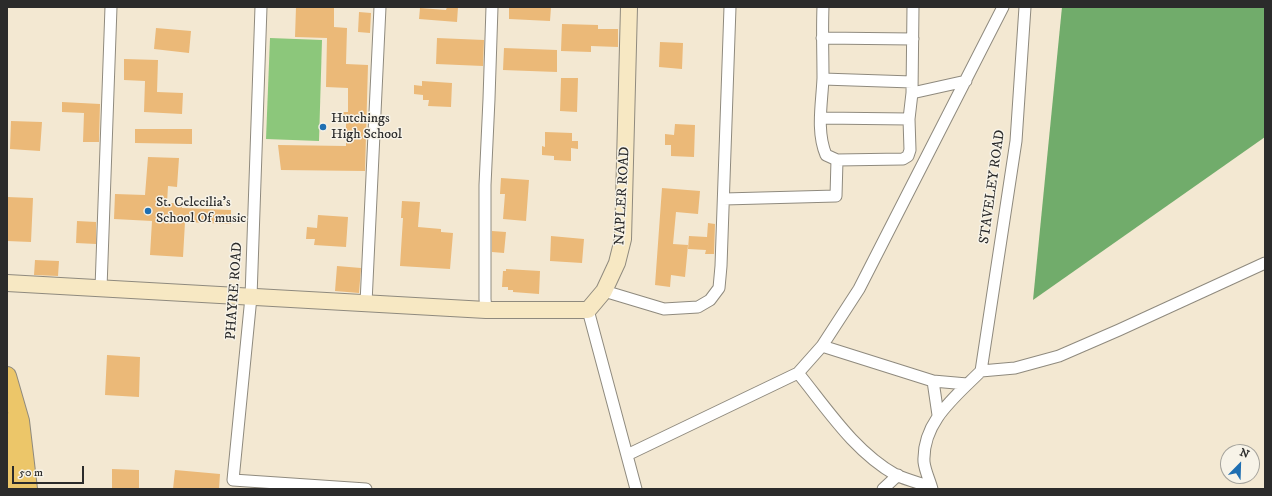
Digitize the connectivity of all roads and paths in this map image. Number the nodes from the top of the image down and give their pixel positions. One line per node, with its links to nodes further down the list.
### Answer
1 (111, 7): 23 (street)
2 (261, 7): 25 (street, PHAYRE ROAD)
3 (380, 7): 26 (street)
4 (492, 7): 27 (street)
5 (630, 7): 24 (street, NAPLER ROAD)
6 (730, 7): 20 (street)
7 (822, 7): 11 (street)
8 (913, 7): 12 (street)
9 (1003, 7): 14 (street)
10 (1025, 7): 30 (street, STAVELEY ROAD)
11 (822, 38): 12 (street); 13 (street)
12 (913, 39): 15 (street)
13 (823, 79): 15 (street); 17 (street)
14 (966, 81): 16 (street); 29 (street)
15 (912, 82): 16 (street)
16 (912, 93): 18 (street)
17 (821, 118): 18 (street); 19 (street)
18 (909, 119): 19 (street)
19 (837, 160): 20 (street)
20 (724, 199): 24 (street)
21 (1265, 263): 30 (street)
22 (7, 283): 23 (street)
23 (101, 288): 25 (street)
24 (604, 291): 28 (street, NAPLER ROAD)
25 (251, 297): 26 (street); 42 (street, PHAYRE ROAD)
26 (366, 303): 27 (street)
27 (486, 310): 28 (street)
28 (588, 310): 37 (street)
29 (822, 346): 31 (street); 33 (street)
30 (981, 371): 34 (street)
31 (798, 373): 37 (street); 38 (street)
32 (7, 376): 41 (main road)
33 (932, 381): 34 (street); 35 (street)
34 (967, 384): 35 (street)
35 (938, 415): 39 (street)
36 (7, 422): 40 (main road)
37 (627, 455): 43 (street)
38 (898, 475): 39 (street); 44 (street)
39 (932, 488)
40 (15, 489)
41 (28, 489)
42 (366, 489)
43 (636, 489)
44 (883, 489)

